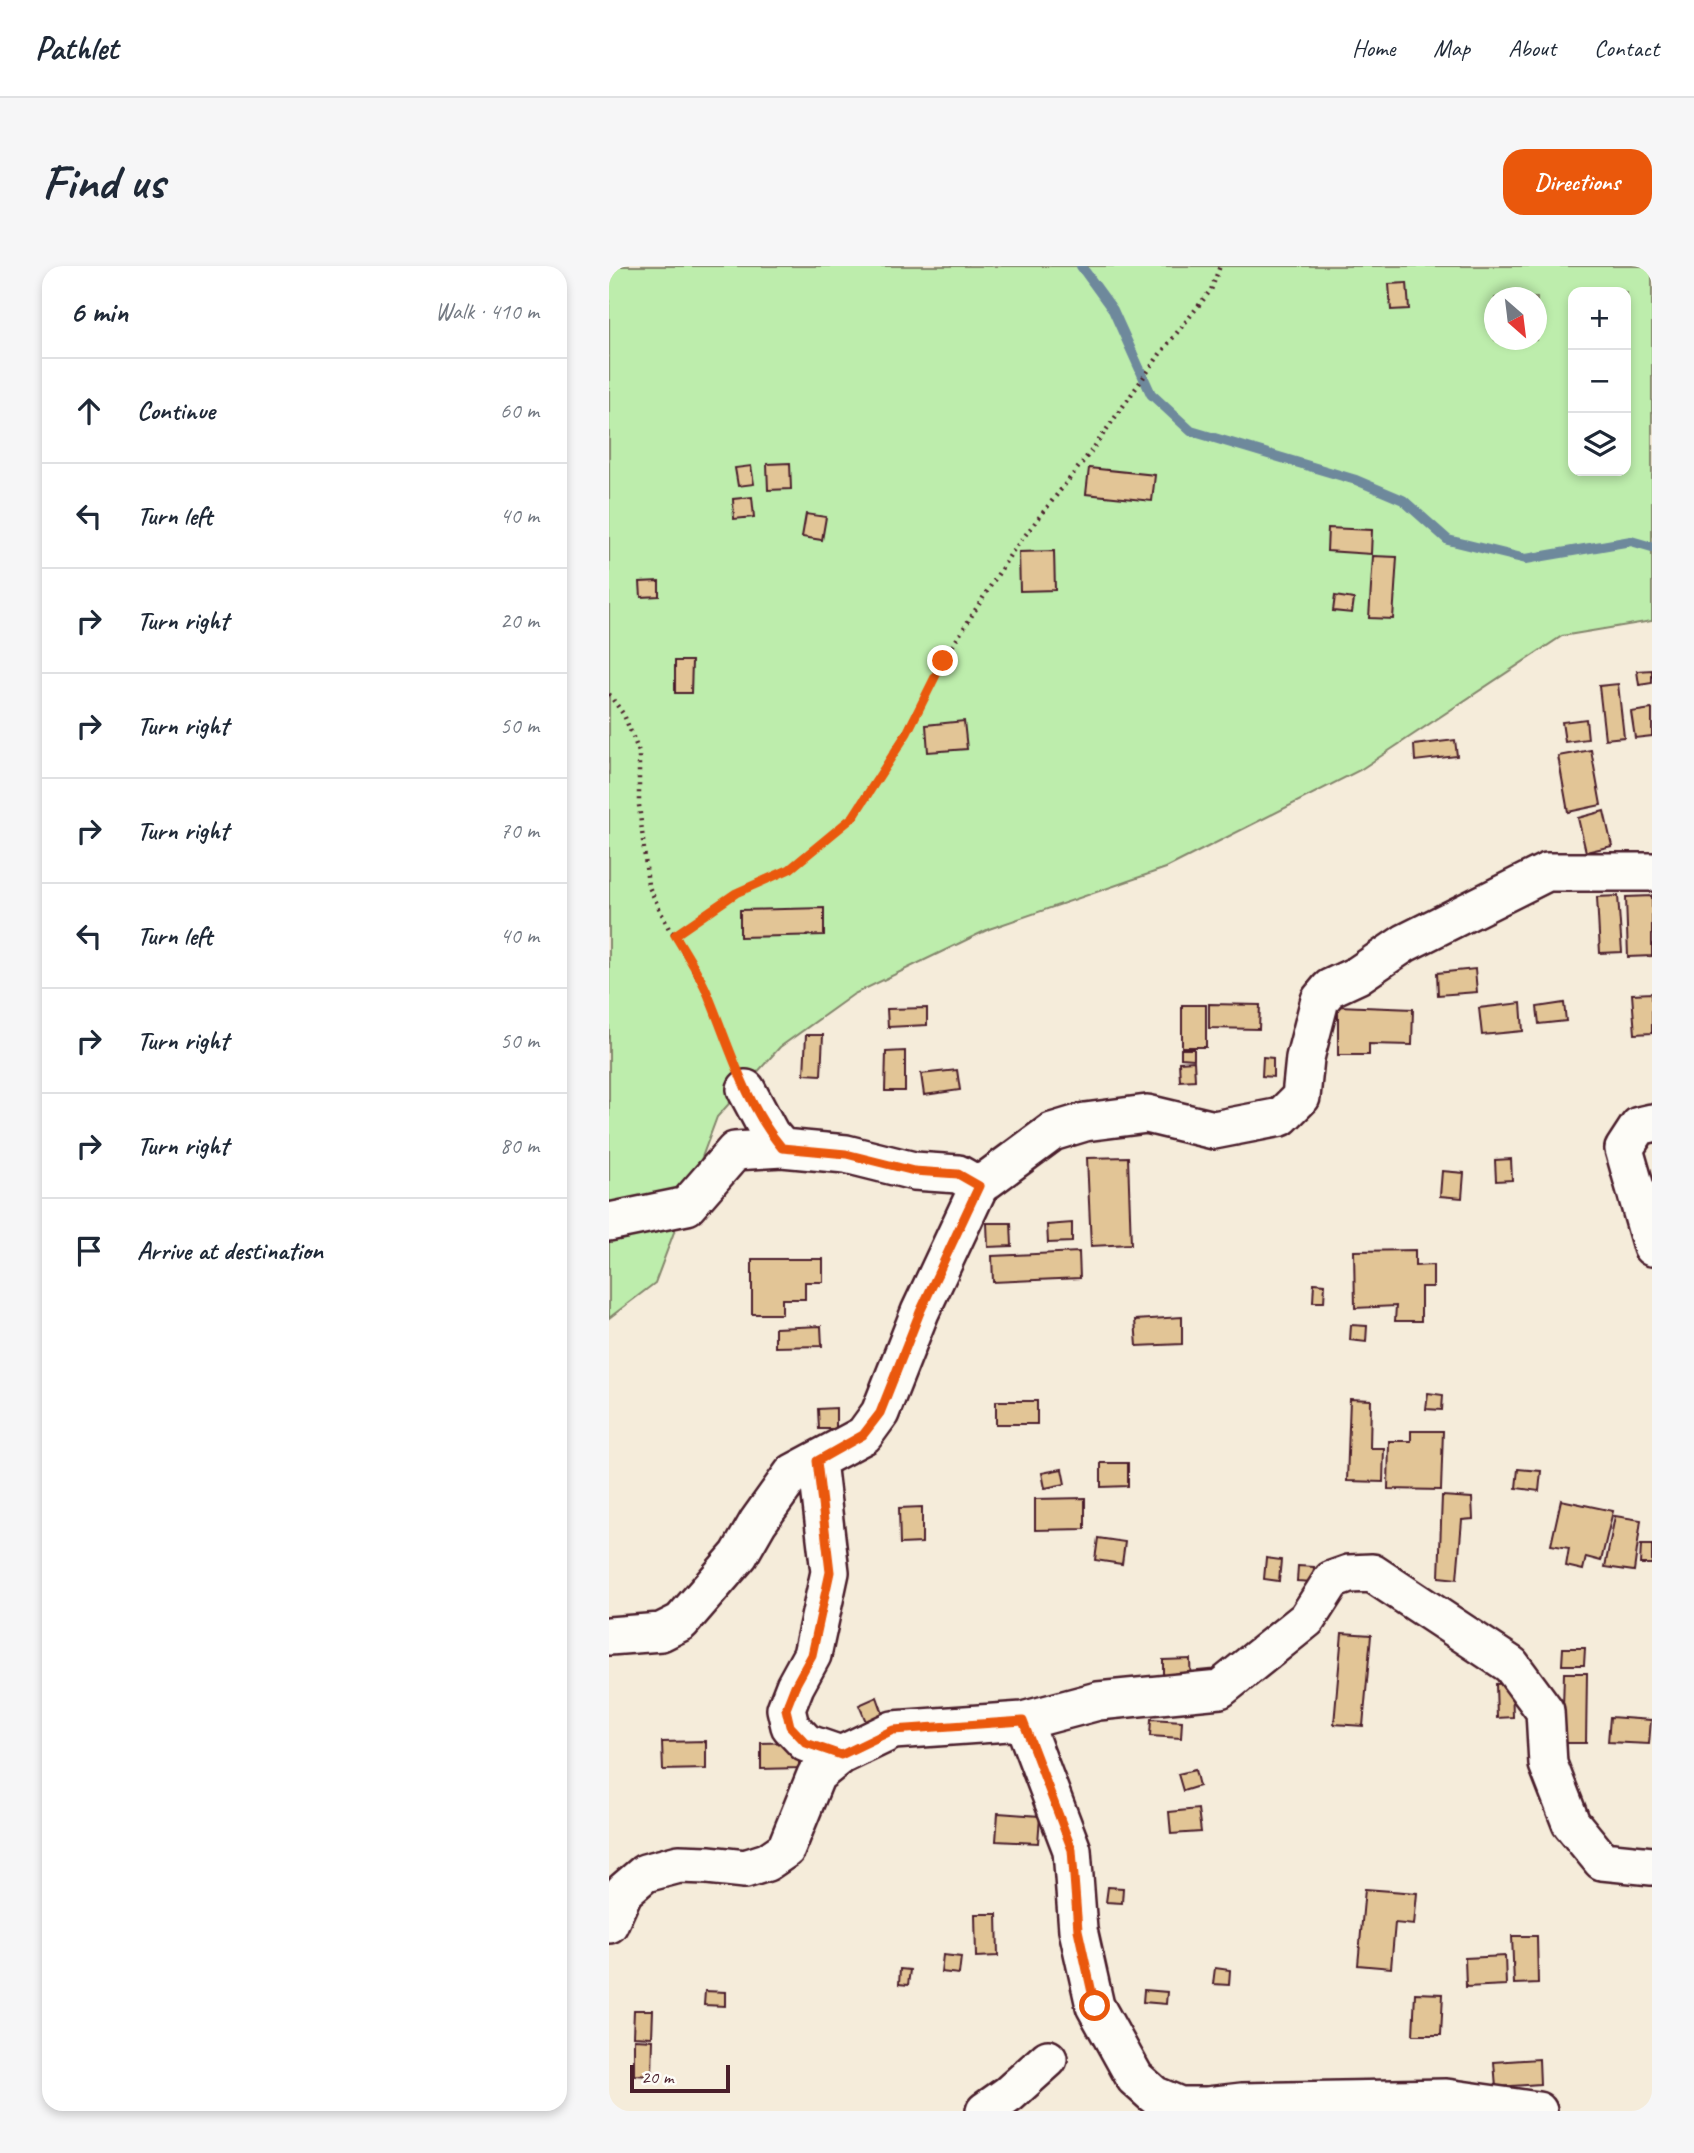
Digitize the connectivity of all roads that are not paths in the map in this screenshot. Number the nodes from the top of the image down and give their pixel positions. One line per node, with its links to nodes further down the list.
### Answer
1 (1652, 872): 5 (street)
2 (746, 1089): 4 (street)
3 (1652, 1122): 7 (street)
4 (782, 1148): 5 (street); 6 (street)
5 (979, 1186): 8 (street)
6 (609, 1222)
7 (1652, 1247)
8 (817, 1461): 9 (street); 11 (street)
9 (609, 1636)
10 (1023, 1721): 11 (street); 12 (street); 16 (street)
11 (841, 1755): 13 (street)
12 (1652, 1866)
13 (609, 1924)
14 (1048, 2059): 15 (street)
15 (985, 2111)
16 (1538, 2111)

